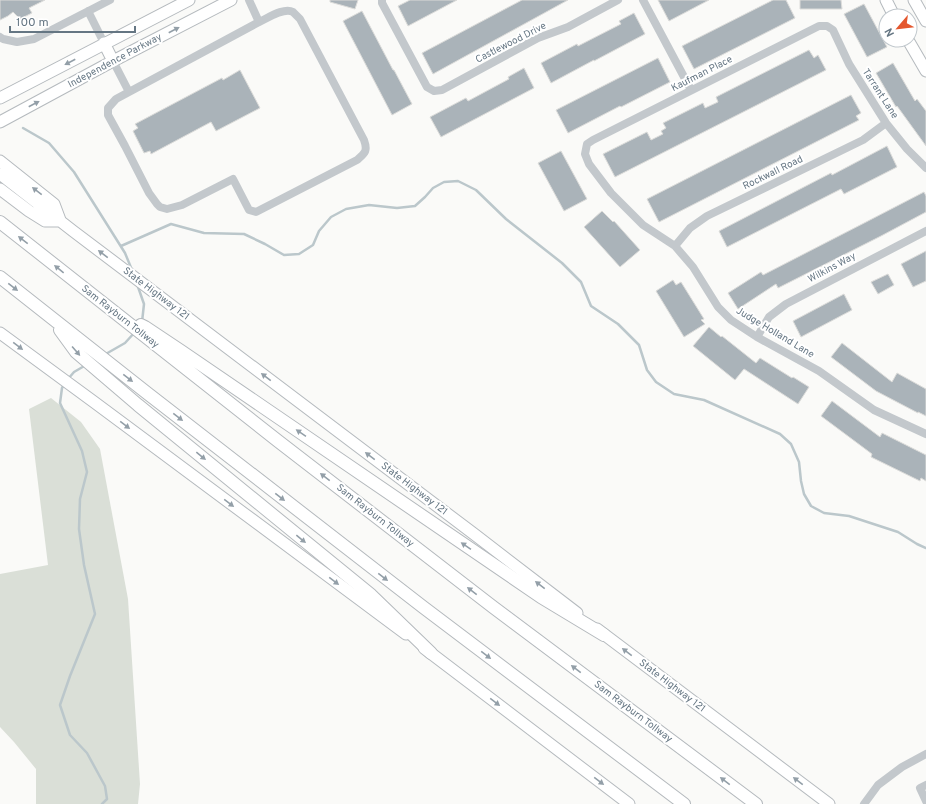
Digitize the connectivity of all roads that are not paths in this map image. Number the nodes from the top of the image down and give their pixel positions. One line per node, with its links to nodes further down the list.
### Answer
1 (110, 0): 9 (street)
2 (189, 0): 14 (main road, Independence Parkway)
3 (231, 0): 16 (main road, Independence Parkway, one-way to 3)
4 (249, 0): 11 (street)
5 (382, 0): 6 (street, Castlewood Drive)
6 (618, 0)
7 (643, 0): 18 (street)
8 (914, 0): 10 (main road)
9 (88, 11): 13 (street); 14 (street)
10 (926, 21)
11 (259, 22): 19 (street); 19 (street)
12 (827, 26): 18 (street, Kaufman Place); 22 (street, Tarrant Lane)
13 (0, 37)
14 (104, 43): 16 (main road); 20 (main road, Independence Parkway, one-way to 20)
15 (913, 48): 17 (main road)
16 (113, 62): 19 (street); 21 (main road, Independence Parkway, one-way to 16)
17 (926, 71)
18 (691, 90): 23 (street, Kaufman Place)
19 (128, 92)
20 (0, 98)
21 (0, 122)
22 (886, 123): 25 (street, Tarrant Lane); 31 (street, Rockwall Road)
23 (587, 144): 31 (street, Judge Holland Lane)
24 (0, 161): 28 (main road, one-way to 24)
25 (926, 168)
26 (0, 174): 28 (main road, State Highway 121)
27 (0, 189): 28 (main road)
28 (60, 221): 38 (main road, State Highway 121, one-way to 28)
29 (0, 222): 36 (highway, Sam Rayburn Tollway, one-way to 29)
30 (926, 231): 35 (street, Wilkins Way)
31 (675, 246): 35 (street, Judge Holland Lane)
32 (0, 277): 33 (highway, one-way to 33)
33 (53, 319): 39 (highway, one-way to 39); 44 (highway, one-way to 44)
34 (0, 333): 39 (main road, one-way to 39)
35 (757, 337): 37 (street, Judge Holland Lane)
36 (177, 355): 38 (highway, one-way to 36); 45 (highway, Sam Rayburn Tollway, one-way to 36)
37 (926, 434)
38 (604, 635): 46 (main road, State Highway 121, one-way to 38)
39 (431, 653): 43 (main road, one-way to 43)
40 (926, 754): 47 (street)
41 (926, 785): 42 (street)
42 (926, 801)
43 (629, 804)
44 (684, 804)
45 (756, 804)
46 (829, 804)
47 (864, 804)

